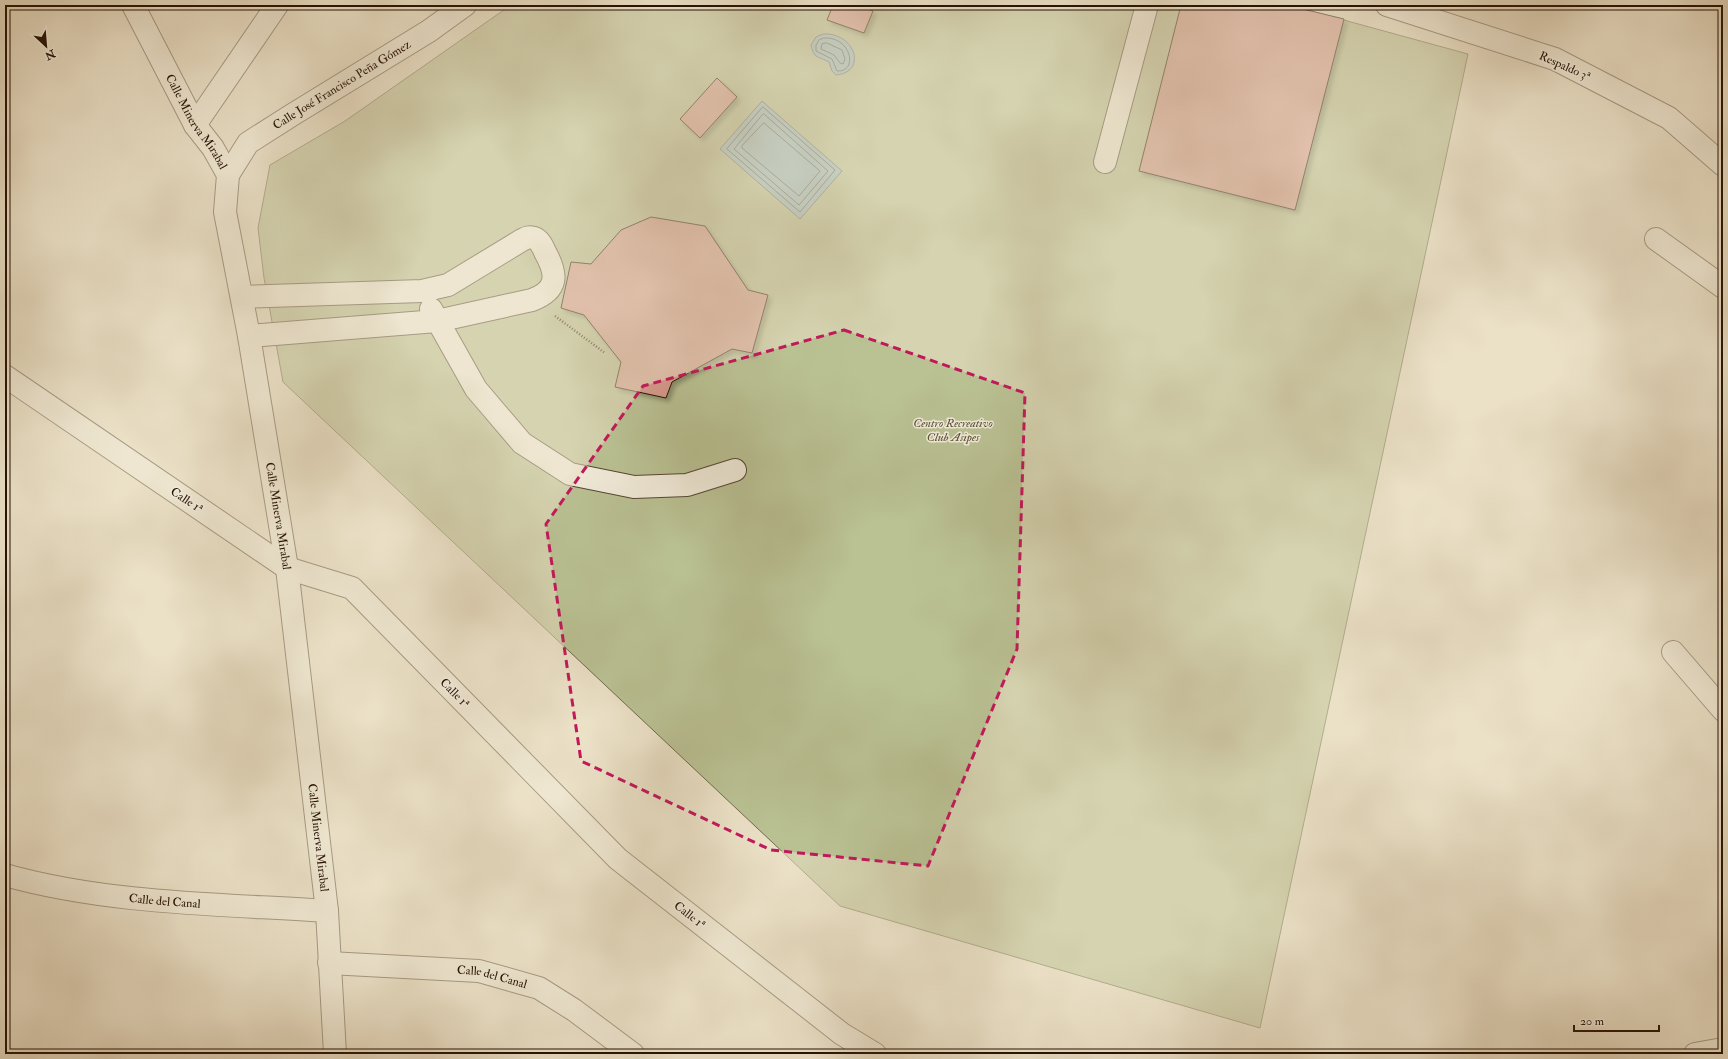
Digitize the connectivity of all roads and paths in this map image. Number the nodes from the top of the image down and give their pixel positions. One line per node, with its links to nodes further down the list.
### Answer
1 (132, 5): 6 (street, Calle Minerva Mirabal)
2 (277, 5): 6 (street)
3 (465, 5): 9 (street, Calle José Francisco Peña Gómez)
4 (1147, 5): 7 (street)
5 (1387, 5): 8 (street, Respaldo 3ª)
6 (195, 125): 9 (street, Calle Minerva Mirabal)
7 (1105, 162)
8 (1723, 166)
9 (228, 174): 13 (street, Calle Minerva Mirabal)
10 (1656, 239): 11 (street)
11 (1723, 287)
12 (422, 290): 13 (street); 14 (street); 15 (street)
13 (242, 297): 16 (street, Calle Minerva Mirabal)
14 (532, 300): 15 (street); 17 (path)
15 (437, 321): 16 (street); 19 (street)
16 (249, 336): 20 (street, Calle Minerva Mirabal)
17 (605, 353)
18 (5, 376): 20 (street, Calle 1ª)
19 (735, 470)
20 (287, 568): 24 (street, Calle Minerva Mirabal); 29 (street, Calle 1ª)
21 (1673, 652): 22 (street)
22 (1723, 710)
23 (5, 875): 24 (street, Calle del Canal)
24 (327, 911): 25 (street, Calle Minerva Mirabal)
25 (330, 963): 27 (street, Calle Minerva Mirabal); 28 (street, Calle del Canal)
26 (1723, 1049): 30 (street)
27 (334, 1054)
28 (633, 1054)
29 (875, 1054)
30 (1695, 1054)

